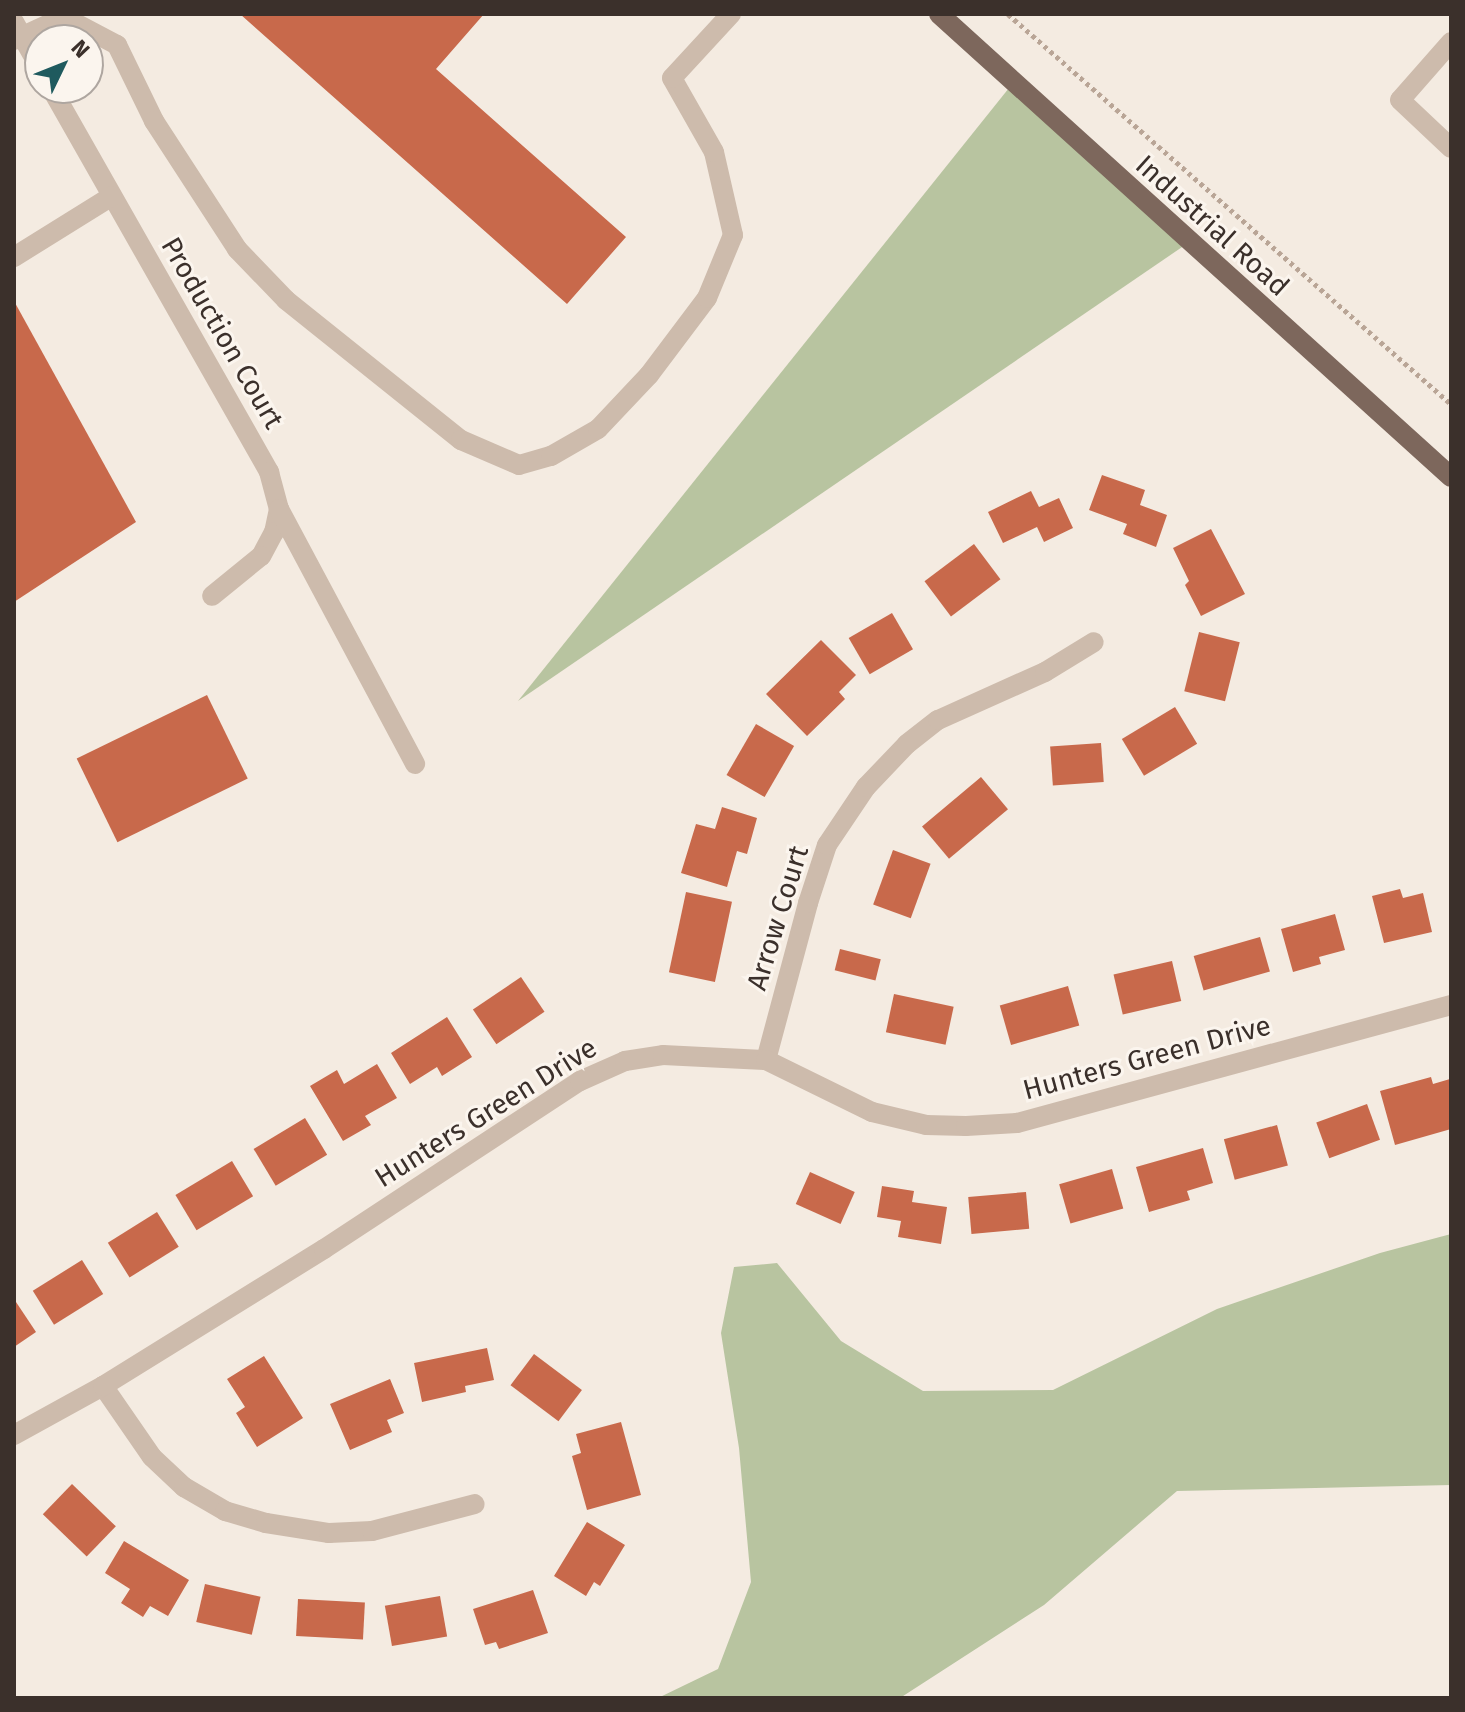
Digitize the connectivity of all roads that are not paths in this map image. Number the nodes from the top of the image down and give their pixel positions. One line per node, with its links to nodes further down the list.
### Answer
1 (731, 14): 3 (street)
2 (939, 14): 9 (main road, Industrial Road)
3 (17, 33)
4 (1451, 42): 6 (street)
5 (60, 104): 7 (street, Production Court)
6 (1451, 148)
7 (112, 196): 8 (street); 10 (street, Production Court)
8 (14, 257)
9 (1451, 477)
10 (279, 509): 11 (street); 13 (street, Production Court)
11 (212, 596)
12 (1094, 642): 15 (street, Arrow Court)
13 (415, 764)
14 (1451, 1005): 15 (street, Hunters Green Drive)
15 (766, 1060): 16 (street, Hunters Green Drive)
16 (103, 1386): 17 (street, Hunters Green Drive); 18 (street)
17 (14, 1435)
18 (475, 1504)

